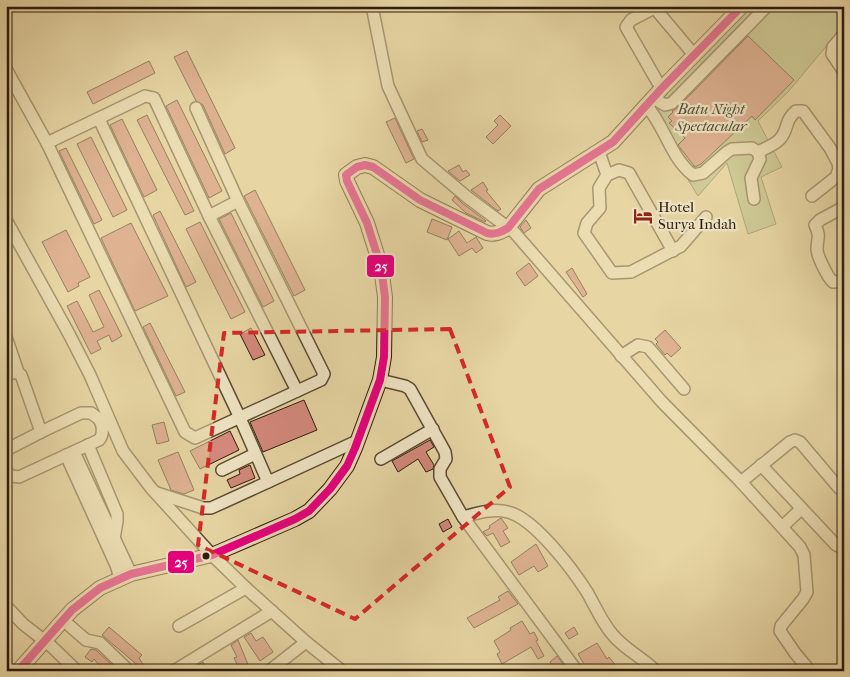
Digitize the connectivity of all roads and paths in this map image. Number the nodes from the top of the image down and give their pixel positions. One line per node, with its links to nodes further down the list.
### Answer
1 (372, 6): 23 (street)
2 (742, 6): 6 (main road)
3 (767, 6): 9 (street)
4 (654, 7): 6 (street); 9 (street)
5 (844, 34): 8 (street)
6 (694, 56): 9 (main road)
7 (6, 69): 12 (street)
8 (844, 72)
9 (654, 97): 13 (main road); 14 (street)
10 (196, 108): 18 (street)
11 (99, 118): 12 (street); 20 (street); 33 (street)
12 (47, 143): 33 (street)
13 (599, 152): 15 (street); 23 (main road)
14 (758, 152): 16 (street); 17 (street)
15 (607, 175): 24 (street); 24 (street)
16 (812, 196)
17 (754, 199)
18 (238, 201): 20 (street); 32 (street)
19 (844, 207): 25 (street)
20 (209, 216): 32 (street)
21 (706, 217): 24 (street)
22 (6, 220): 48 (street)
23 (508, 228): 27 (street); 30 (main road)
24 (673, 251)
25 (844, 282)
26 (6, 337): 28 (street)
27 (621, 356): 31 (street); 46 (street)
28 (18, 372): 29 (street); 35 (street)
29 (6, 375)
30 (380, 380): 34 (street); 36 (main road)
31 (684, 389)
32 (297, 392): 33 (street)
33 (240, 418): 40 (street)
34 (433, 429): 41 (street); 50 (street)
35 (41, 432): 37 (street); 38 (street)
36 (357, 441): 45 (street); 54 (main road)
37 (88, 445): 39 (street); 52 (street)
38 (6, 450)
39 (70, 454): 44 (street); 52 (street); 55 (street)
40 (255, 454): 43 (street); 45 (street)
41 (381, 459)
42 (761, 465): 46 (street); 47 (street); 49 (street)
43 (222, 470)
44 (8, 476)
45 (268, 482): 48 (street)
46 (741, 482): 51 (street)
47 (842, 490)
48 (155, 493): 54 (street)
49 (801, 509): 51 (street); 53 (street)
50 (463, 517): 71 (street); 72 (street)
51 (782, 527): 73 (street)
52 (114, 540): 55 (street)
53 (844, 544)
54 (212, 555): 55 (main road); 56 (street)
55 (125, 576): 59 (main road)
56 (246, 588): 58 (street); 62 (street)
57 (6, 606): 61 (street)
58 (272, 611): 64 (street); 68 (street)
59 (64, 620): 63 (main road); 67 (street)
60 (6, 621): 61 (street)
61 (23, 624): 63 (street)
62 (179, 626)
63 (44, 641): 65 (main road); 66 (street)
64 (306, 642): 69 (street); 70 (street)
65 (18, 671)
66 (77, 671)
67 (129, 671)
68 (174, 671)
69 (269, 671)
70 (342, 671)
71 (577, 671)
72 (656, 671)
73 (810, 671)

